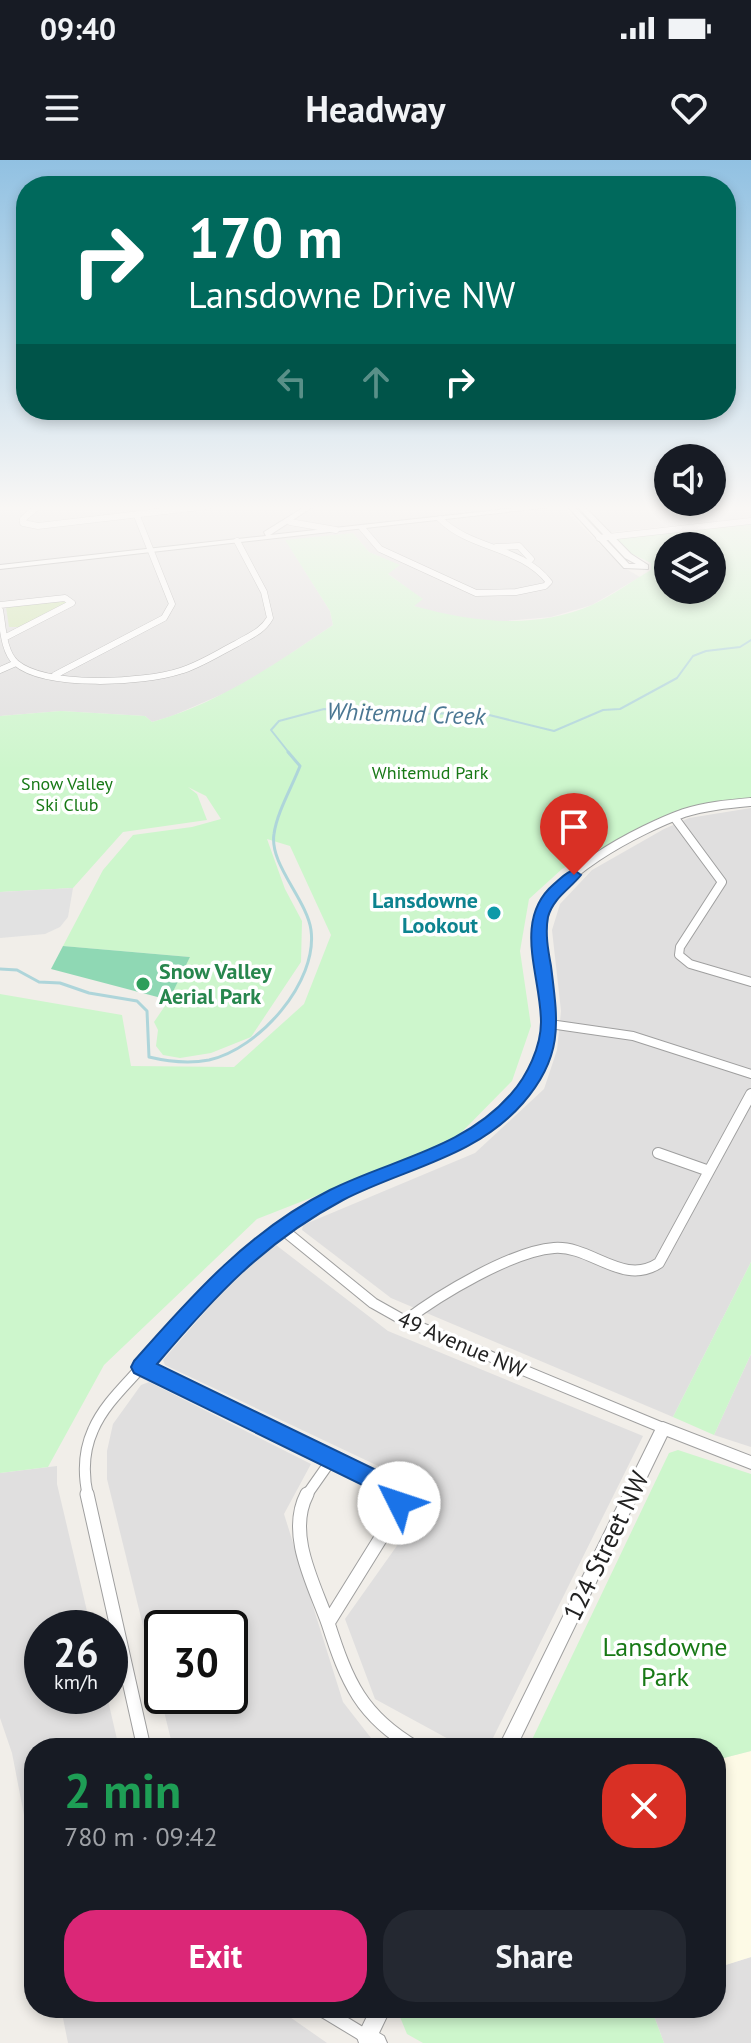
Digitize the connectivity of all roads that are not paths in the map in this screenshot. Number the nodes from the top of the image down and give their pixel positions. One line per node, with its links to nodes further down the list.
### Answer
1 (168, 594): 8 (street)
2 (262, 594): 8 (street)
3 (0, 610): 4 (street); 5 (street)
4 (2, 625): 5 (street)
5 (6, 637): 6 (street)
6 (16, 663): 7 (street); 8 (street)
7 (0, 670)
8 (55, 675)
9 (751, 802): 10 (street)
10 (674, 817): 11 (street); 12 (street)
11 (751, 982)
12 (550, 1024): 13 (street); 17 (street)
13 (751, 1074)
14 (751, 1094): 16 (street)
15 (658, 1153): 16 (street)
16 (709, 1171): 18 (street)
17 (281, 1228): 18 (street, 49 Avenue NW); 19 (street)
18 (405, 1321): 20 (street, 49 Avenue NW)
19 (142, 1367): 21 (street); 24 (street)
20 (663, 1428): 22 (street); 26 (street, 124 Street NW)
21 (332, 1459): 23 (street); 23 (street)
22 (751, 1463)
23 (328, 1623): 25 (street)
24 (142, 1738)
25 (397, 1738)
26 (512, 1738)
27 (336, 2018): 29 (street)
28 (378, 2018): 29 (street)
29 (372, 2040)

